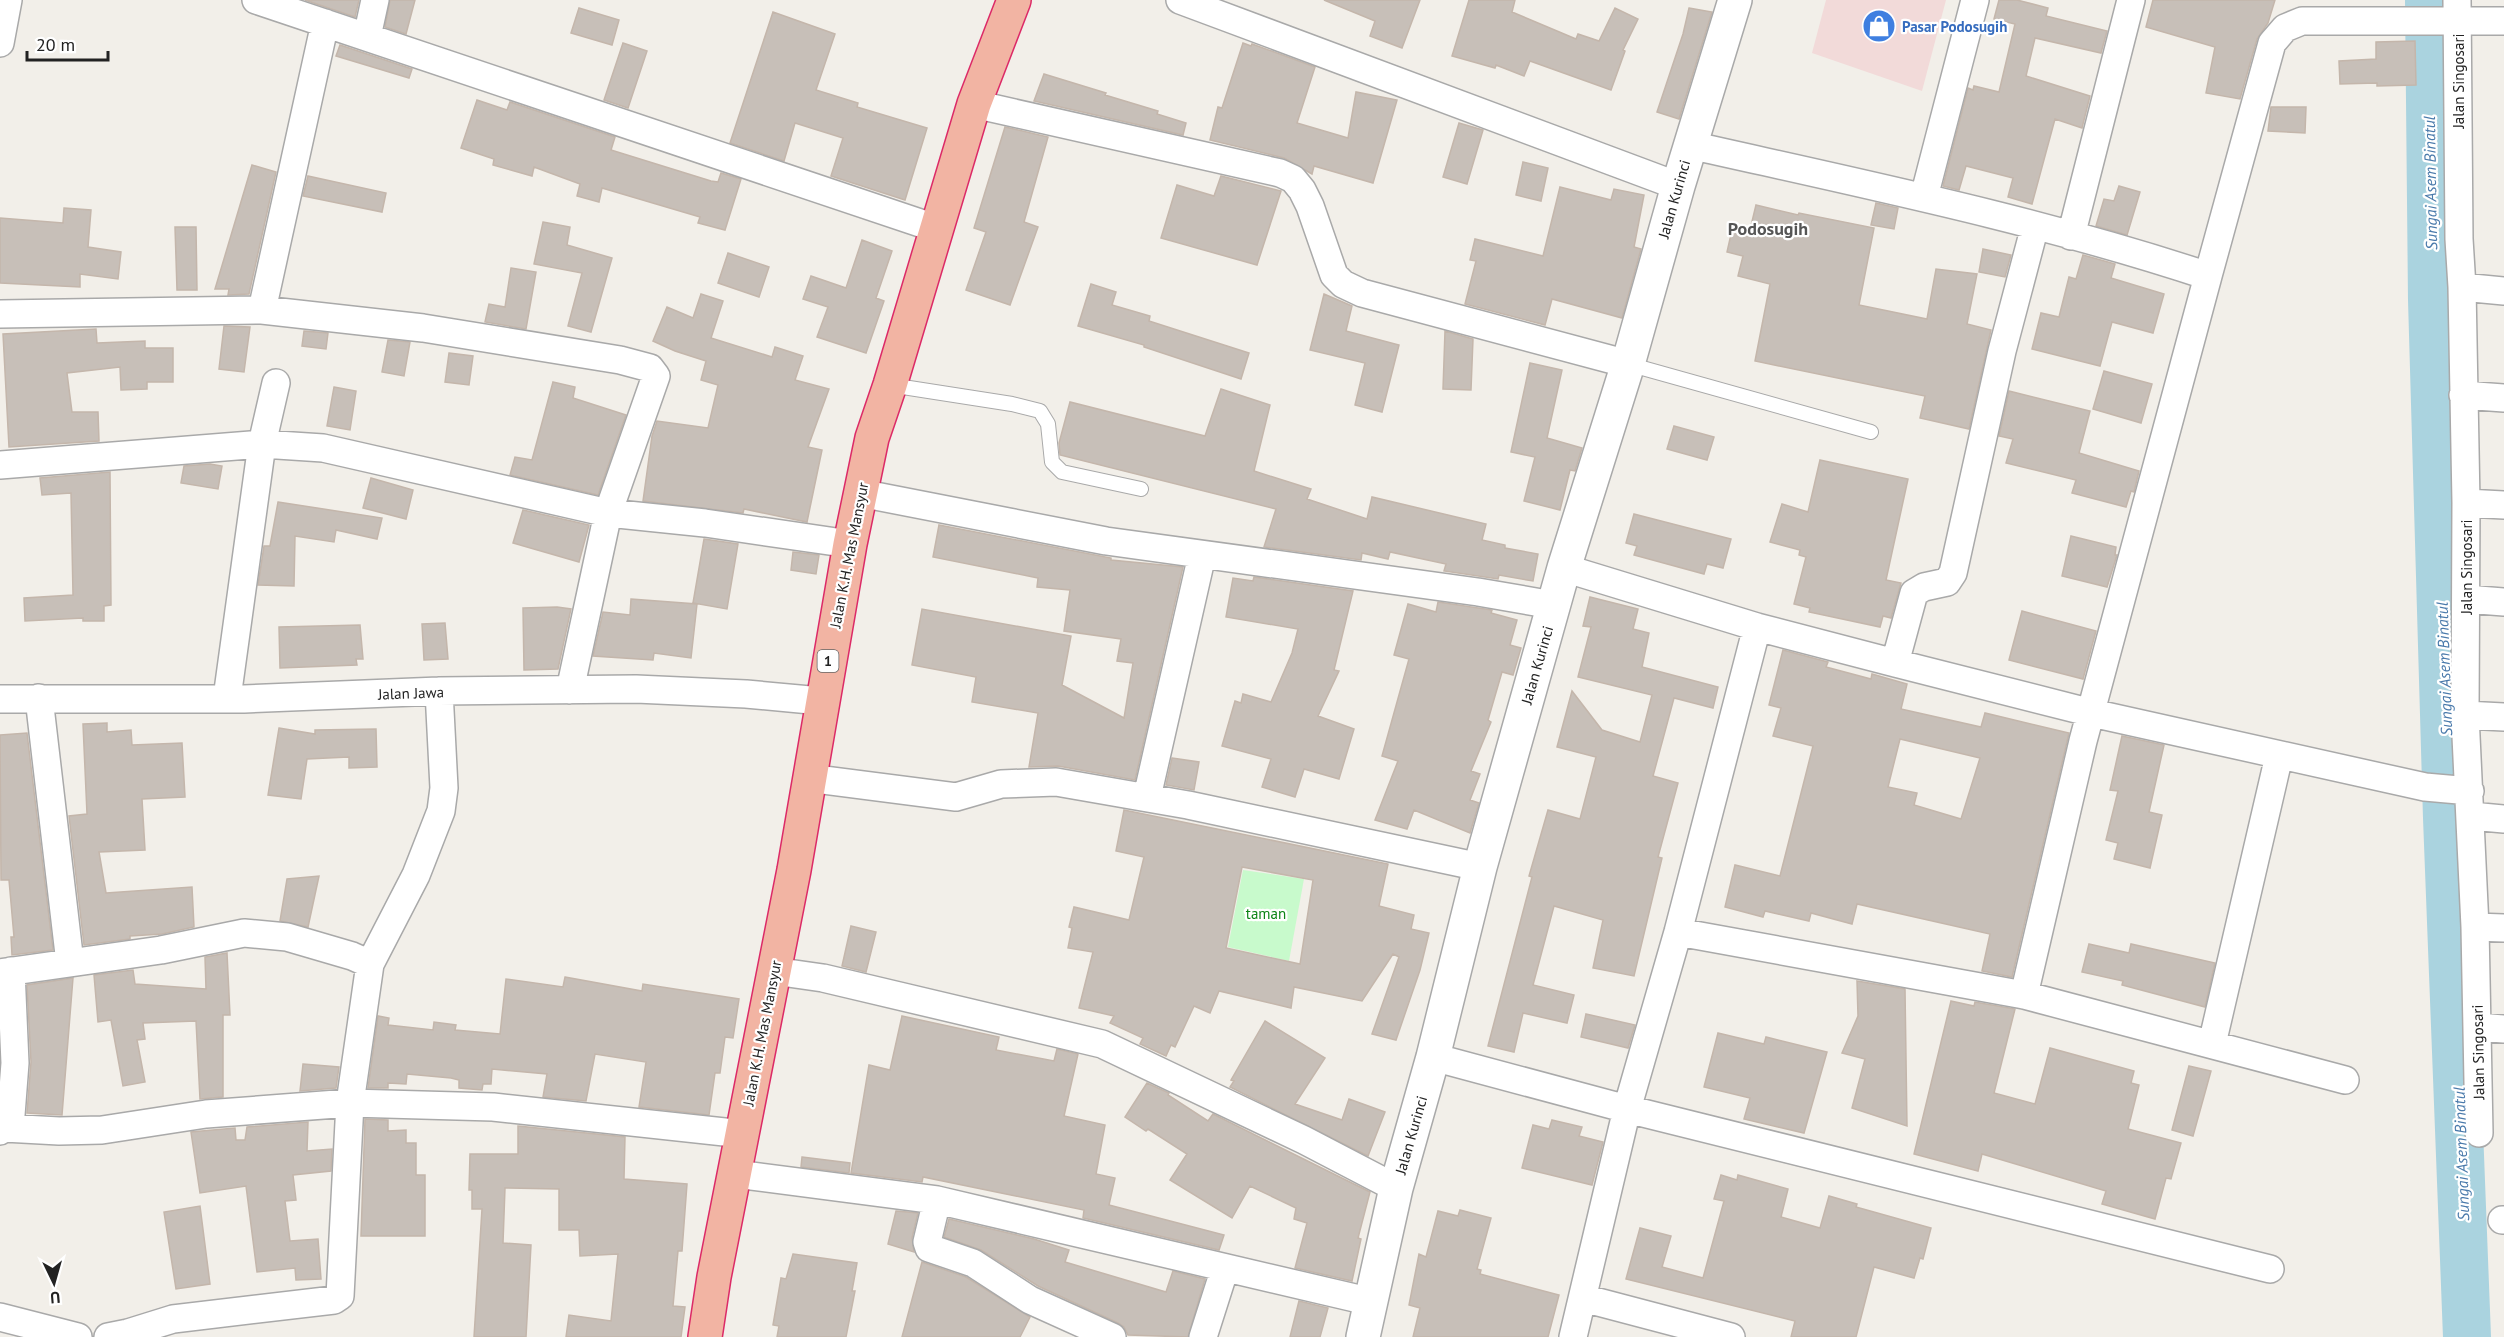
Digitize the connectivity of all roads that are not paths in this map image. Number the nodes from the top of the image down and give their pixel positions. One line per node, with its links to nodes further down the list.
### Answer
1 (8, 0): 13 (street)
2 (256, 0): 11 (street)
3 (375, 0): 12 (street)
4 (1014, 0): 14 (highway, Jalan K.H. Mas Mansyur / 1)
5 (1180, 0): 16 (street)
6 (1735, 0): 15 (street, Jalan Kurinci)
7 (1975, 0): 17 (street)
8 (2131, 0): 20 (street)
9 (2454, 14): 10 (street); 21 (street); 22 (street, Jalan Singosari)
10 (2504, 21)
11 (325, 23): 12 (street); 24 (street)
12 (367, 37): 19 (street)
13 (0, 43)
14 (974, 104): 19 (highway, Jalan K.H. Mas Mansyur / 1); 26 (street)
15 (1690, 144): 16 (street, Jalan Kurinci); 17 (street)
16 (1678, 186): 26 (street, Jalan Kurinci)
17 (1924, 197): 18 (street)
18 (2035, 226): 20 (street); 46 (street)
19 (938, 229): 28 (highway, Jalan K.H. Mas Mansyur / 1)
20 (2071, 236): 21 (street)
21 (2208, 276): 53 (street)
22 (2462, 287): 23 (street); 29 (street, Jalan Singosari)
23 (2504, 291)
24 (262, 310): 25 (street); 38 (street)
25 (0, 314)
26 (1628, 364): 31 (lane); 41 (street, Jalan Kurinci)
27 (276, 383): 32 (street)
28 (891, 385): 34 (lane); 35 (highway, Jalan K.H. Mas Mansyur / 1)
29 (2463, 395): 30 (street); 36 (street, Jalan Singosari)
30 (2504, 398)
31 (1871, 432)
32 (262, 444): 33 (street); 38 (street); 50 (street)
33 (0, 465)
34 (1141, 489)
35 (860, 494): 39 (highway, Jalan K.H. Mas Mansyur / 1); 40 (street)
36 (2466, 503): 37 (street); 42 (street, Jalan Singosari)
37 (2504, 505)
38 (608, 513): 39 (street); 47 (street)
39 (849, 544): 52 (highway, Jalan K.H. Mas Mansyur / 1)
40 (1202, 555): 44 (street); 58 (street)
41 (1564, 568): 44 (street, Jalan Kurinci); 45 (street)
42 (2466, 599): 43 (street); 54 (street, Jalan Singosari)
43 (2504, 602)
44 (1553, 605): 61 (street, Jalan Kurinci)
45 (1757, 627): 46 (street); 64 (street)
46 (1895, 663): 53 (street)
47 (570, 690): 48 (street, Jalan Jawa); 52 (street, Jalan Jawa)
48 (439, 691): 50 (street, Jalan Jawa); 66 (street)
49 (39, 698): 50 (street, Jalan Jawa); 51 (street, Jalan Jawa); 65 (street)
50 (227, 698)
51 (0, 699)
52 (821, 701): 57 (highway, Jalan K.H. Mas Mansyur / 1)
53 (2092, 713): 56 (street); 69 (street)
54 (2465, 715): 55 (street); 59 (street, Jalan Singosari)
55 (2504, 717)
56 (2279, 756): 59 (street); 71 (street)
57 (808, 778): 58 (street); 67 (highway, Jalan K.H. Mas Mansyur / 1)
58 (1147, 797): 61 (street)
59 (2464, 799): 60 (street); 62 (street, Jalan Singosari)
60 (2504, 819)
61 (1480, 867): 72 (street, Jalan Kurinci)
62 (2475, 927): 63 (street); 70 (street, Jalan Singosari)
63 (2504, 928)
64 (1678, 932): 69 (street); 75 (street)
65 (70, 963): 66 (street); 68 (street)
66 (370, 964): 74 (street)
67 (774, 971): 78 (highway, Jalan K.H. Mas Mansyur / 1); 80 (street)
68 (6, 972): 76 (street)
69 (2024, 995): 71 (street)
70 (2491, 1028): 77 (street, Jalan Singosari)
71 (2212, 1044): 73 (street)
72 (1433, 1057): 75 (street); 80 (street, Jalan Kurinci)
73 (2345, 1080)
74 (350, 1103): 76 (street); 78 (street); 87 (street)
75 (1627, 1109): 83 (street); 84 (street)
76 (5, 1130)
77 (2479, 1133)
78 (743, 1134): 79 (highway, Jalan K.H. Mas Mansyur / 1)
79 (735, 1174): 81 (street); 90 (highway, Jalan K.H. Mas Mansyur / 1)
80 (1396, 1188): 85 (street, Jalan Kurinci)
81 (937, 1200): 82 (street); 91 (street)
82 (1226, 1268): 85 (street); 92 (street)
83 (2270, 1269)
84 (1583, 1298): 94 (street); 95 (street)
85 (1372, 1302): 93 (street, Jalan Kurinci)
86 (0, 1317): 88 (street)
87 (174, 1328): 89 (street)
88 (78, 1337)
89 (108, 1337)
90 (705, 1337)
91 (1112, 1337)
92 (1203, 1337)
93 (1363, 1337)
94 (1573, 1337)
95 (1731, 1337)

